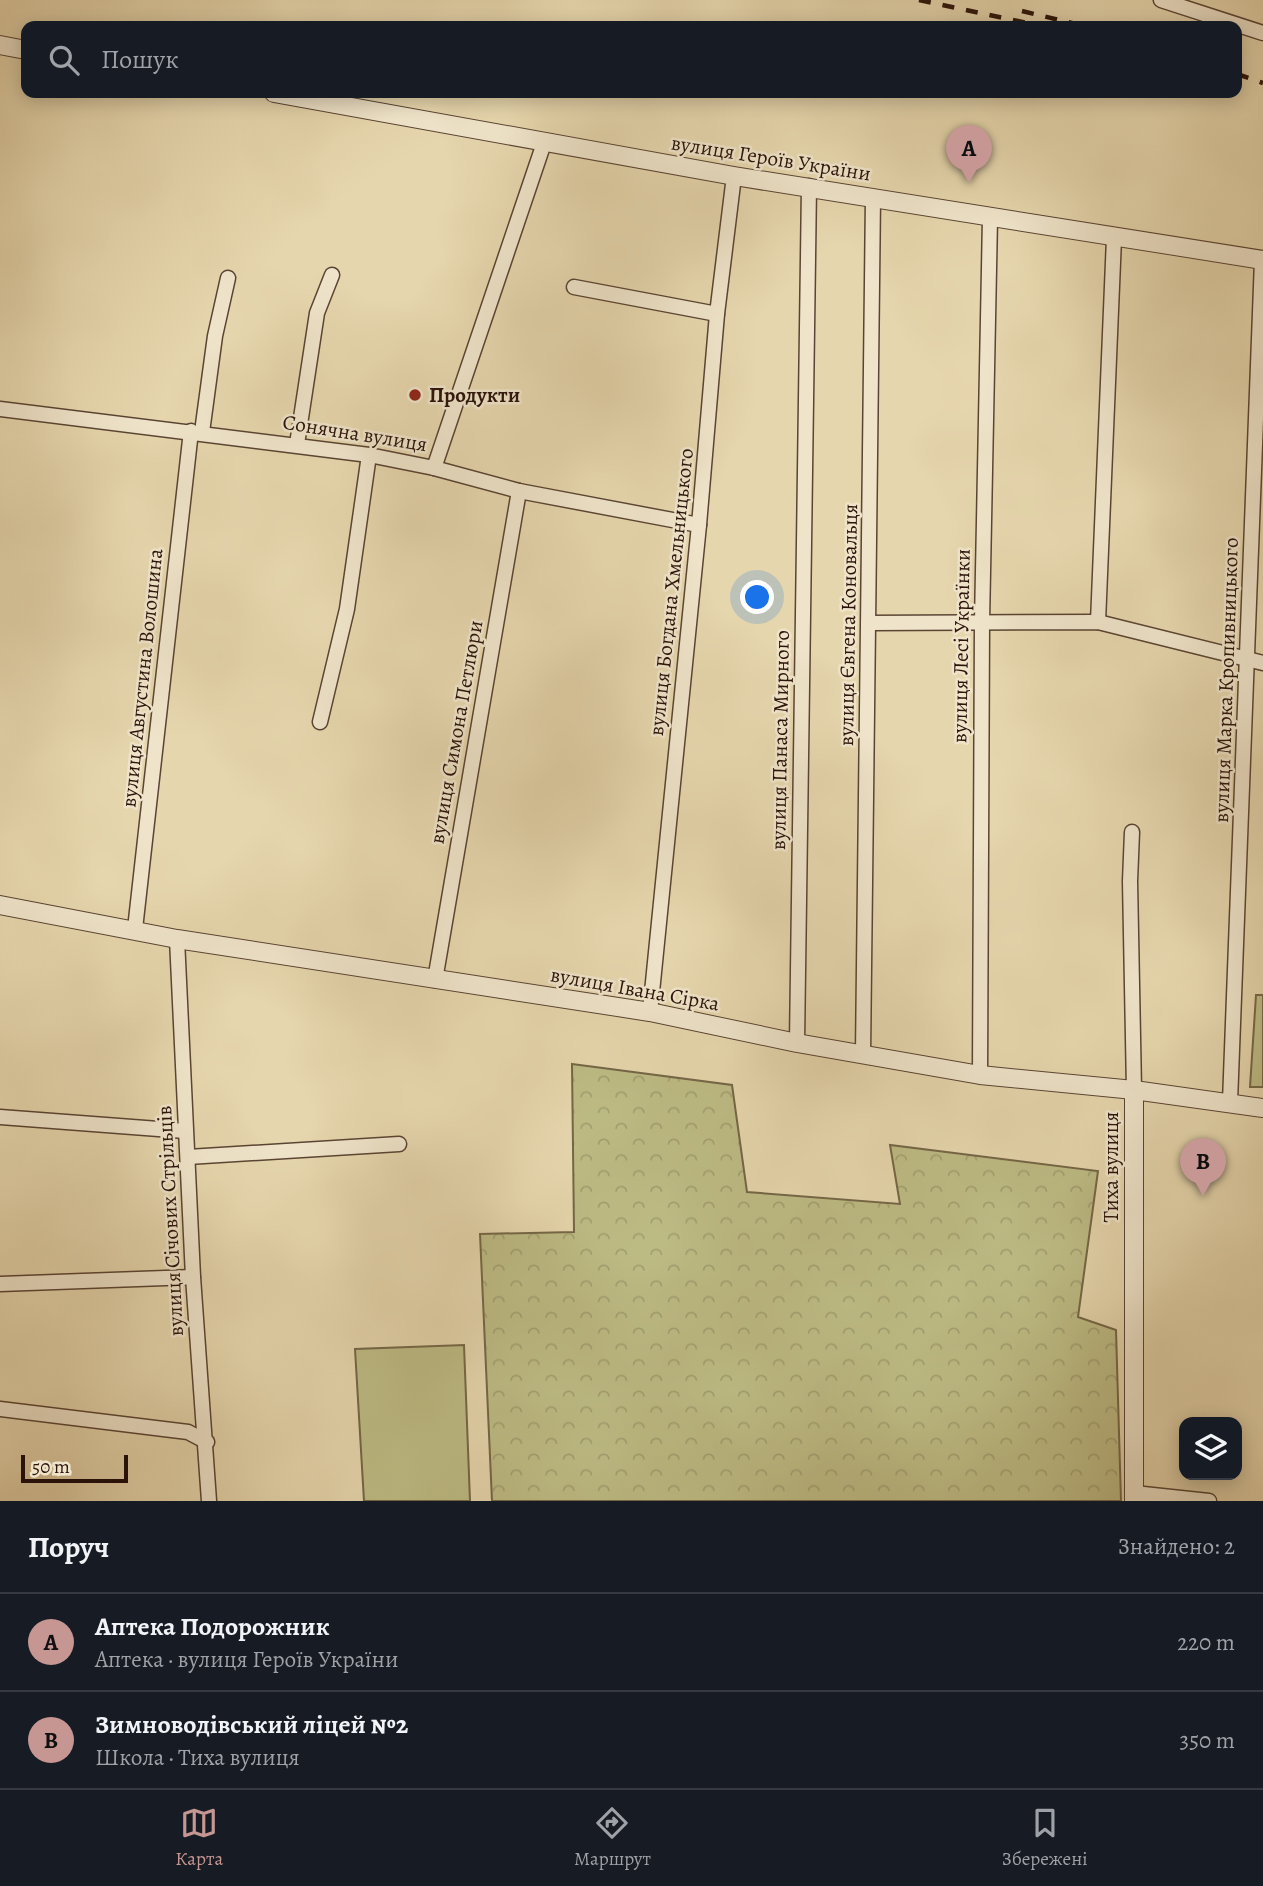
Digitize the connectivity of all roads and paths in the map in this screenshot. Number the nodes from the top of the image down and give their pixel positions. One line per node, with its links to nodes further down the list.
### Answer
1 (1161, 0): 2 (street)
2 (1226, 21)
3 (1242, 26): 4 (street)
4 (1263, 33)
5 (0, 45): 6 (street)
6 (21, 49)
7 (301, 98): 8 (street, вулиця Героїв України)
8 (544, 143): 9 (street, вулиця Героїв України); 23 (street)
9 (734, 176): 10 (street, вулиця Героїв України); 18 (street, вулиця Богдана Хмельницького)
10 (809, 186): 11 (street, вулиця Героїв України); 37 (street, вулиця Панаса Мирного)
11 (873, 197): 12 (street, вулиця Героїв України); 28 (street, вулиця Євгена Коновальця)
12 (990, 218): 13 (street, вулиця Героїв України); 26 (street, вулиця Лесі Українки)
13 (1114, 238): 14 (street, вулиця Героїв України); 27 (street)
14 (1262, 260): 29 (street, вулиця Марка Кропивницького)
15 (332, 275): 21 (street)
16 (228, 278): 20 (street, вулиця Августина Волошина)
17 (574, 287): 18 (street)
18 (717, 314): 25 (street, вулиця Богдана Хмельницького)
19 (0, 410): 20 (street, Сонячна вулиця)
20 (197, 432): 21 (street, Сонячна вулиця); 33 (street, вулиця Августина Волошина)
21 (297, 444): 22 (street, Сонячна вулиця)
22 (369, 455): 23 (street, Сонячна вулиця); 30 (street)
23 (434, 467): 24 (street, Сонячна вулиця)
24 (519, 491): 25 (street, Сонячна вулиця); 35 (street, вулиця Симона Петлюри)
25 (699, 525): 36 (street, вулиця Богдана Хмельницького)
26 (982, 622): 27 (street); 28 (street); 39 (street, вулиця Лесі Українки)
27 (1098, 622): 29 (street)
28 (869, 623): 38 (street, вулиця Євгена Коновальця)
29 (1256, 661): 41 (street, вулиця Марка Кропивницького)
30 (320, 722)
31 (1132, 832): 40 (street, Тиха вулиця)
32 (0, 905): 33 (street, вулиця Івана Сірка)
33 (135, 929): 34 (street, вулиця Івана Сірка)
34 (177, 939): 35 (street, вулиця Івана Сірка); 44 (street, вулиця Січових Стрільців)
35 (435, 979): 36 (street, вулиця Івана Сірка)
36 (650, 1012): 37 (street, вулиця Івана Сірка)
37 (797, 1043): 38 (street, вулиця Івана Сірка)
38 (863, 1054): 39 (street, вулиця Івана Сірка)
39 (980, 1075): 40 (street, вулиця Івана Сірка)
40 (1133, 1090): 41 (street, вулиця Івана Сірка); 51 (street, Тиха вулиця)
41 (1230, 1102): 42 (street, вулиця Івана Сірка)
42 (1263, 1108)
43 (0, 1117): 44 (street)
44 (185, 1131): 46 (street, вулиця Січових Стрільців)
45 (399, 1144): 46 (street)
46 (188, 1157): 47 (street, вулиця Січових Стрільців)
47 (193, 1278): 48 (street); 50 (street, вулиця Січових Стрільців)
48 (0, 1284)
49 (0, 1409): 50 (street)
50 (206, 1442): 52 (street, вулиця Січових Стрільців)
51 (1134, 1497): 53 (street)
52 (209, 1501)
53 (1209, 1501)

